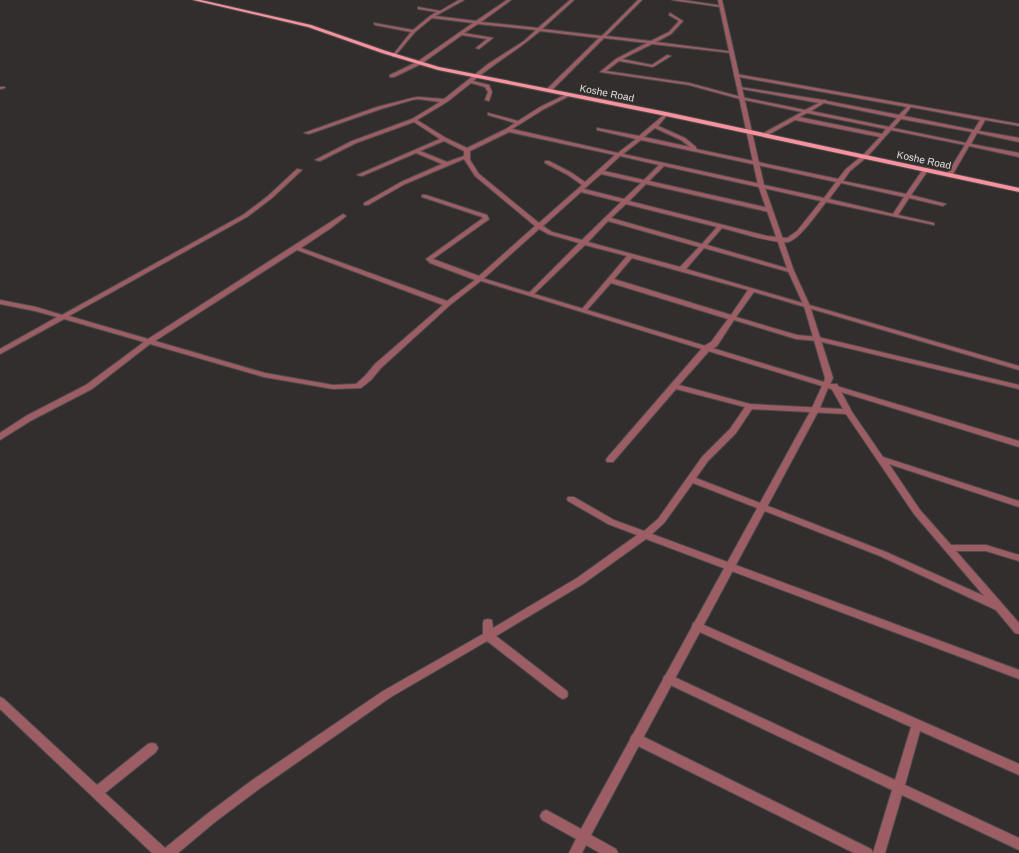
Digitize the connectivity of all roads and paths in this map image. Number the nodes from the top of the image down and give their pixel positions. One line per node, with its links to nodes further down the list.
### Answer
1 (195, 0): 21 (main road, Koshe Road)
2 (462, 0): 9 (street)
3 (509, 0): 12 (street)
4 (572, 0): 14 (street)
5 (640, 0): 17 (street)
6 (674, 0): 7 (street)
7 (720, 3): 20 (street)
8 (419, 8): 9 (street)
9 (441, 12): 11 (street)
10 (670, 14): 18 (street)
11 (431, 17): 12 (street); 15 (street)
12 (478, 23): 14 (street); 16 (street)
13 (375, 24): 15 (street)
14 (538, 30): 17 (street); 27 (street)
15 (414, 31): 21 (street)
16 (462, 34): 19 (street); 24 (street)
17 (601, 37): 18 (street); 30 (street)
18 (651, 43): 20 (street); 23 (street)
19 (478, 48)
20 (732, 52): 25 (street)
21 (394, 56): 24 (main road, Koshe Road)
22 (669, 56): 23 (street)
23 (618, 60): 33 (street)
24 (418, 63): 26 (street); 27 (main road, Koshe Road)
25 (736, 75): 29 (street); 32 (street)
26 (392, 76)
27 (478, 76): 28 (street); 30 (main road, Koshe Road)
28 (470, 81): 34 (street); 35 (street)
29 (739, 88): 33 (street); 36 (street)
30 (549, 90): 31 (main road, Koshe Road)
31 (569, 94): 40 (main road, Koshe Road); 45 (street)
32 (840, 94): 36 (street); 37 (street)
33 (740, 98): 38 (street); 51 (street)
34 (487, 100)
35 (444, 101): 44 (street); 53 (street)
36 (824, 102): 38 (street); 42 (street)
37 (910, 106): 42 (street); 43 (street)
38 (808, 111): 41 (street); 49 (street)
39 (490, 114): 45 (street)
40 (666, 114): 47 (street); 51 (main road, Koshe Road)
41 (795, 118): 54 (street); 55 (street)
42 (901, 118): 49 (street); 52 (street)
43 (983, 119): 46 (street); 52 (street)
44 (414, 120): 57 (street); 66 (street)
45 (519, 123): 50 (street)
46 (1019, 125)
47 (655, 126): 56 (street); 60 (street)
48 (598, 129): 56 (street)
49 (889, 129): 55 (street); 59 (street)
50 (508, 130): 62 (street); 63 (street)
51 (749, 131): 54 (main road, Koshe Road); 68 (street)
52 (976, 132): 58 (street); 59 (street)
53 (307, 133)
54 (764, 135): 65 (main road, Koshe Road)
55 (883, 136): 65 (street)
56 (640, 138): 60 (street); 63 (street)
57 (444, 139): 61 (street); 62 (street)
58 (1019, 140)
59 (968, 145): 64 (street); 74 (street)
60 (696, 149): 68 (street)
61 (415, 151): 69 (street); 75 (street)
62 (466, 154): 69 (street); 94 (street)
63 (620, 154): 70 (street); 73 (street)
64 (1019, 155)
65 (865, 156): 71 (main road, Koshe Road); 76 (street)
66 (318, 160)
67 (547, 162): 78 (street)
68 (755, 162): 76 (street); 79 (street)
69 (447, 164): 86 (street)
70 (663, 164): 77 (street); 79 (street)
71 (926, 169): 74 (main road, Koshe Road); 82 (street)
72 (300, 170): 110 (street)
73 (601, 172): 77 (street); 78 (street)
74 (950, 174): 81 (main road, Koshe Road)
75 (360, 175)
76 (840, 180): 82 (street); 84 (street)
77 (646, 182): 85 (street); 88 (street)
78 (586, 185): 80 (street)
79 (761, 186): 84 (street); 88 (street)
80 (580, 190): 85 (street); 94 (street)
81 (1019, 190)
82 (907, 195): 87 (street); 89 (street)
83 (424, 196): 102 (street)
84 (826, 199): 89 (street); 95 (street)
85 (625, 201): 91 (street); 93 (street)
86 (366, 204)
87 (943, 204)
88 (769, 210): 95 (street)
89 (895, 215): 92 (street)
90 (342, 216): 98 (street)
91 (607, 219): 96 (street); 97 (street)
92 (932, 224)
93 (721, 226): 95 (street); 97 (street)
94 (540, 227): 96 (street); 102 (street)
95 (779, 240): 101 (street)
96 (583, 242): 99 (street); 105 (street)
97 (703, 246): 100 (street); 101 (street)
98 (296, 248): 107 (street); 113 (street)
99 (630, 255): 100 (street); 103 (street)
100 (682, 269): 104 (street)
101 (791, 271): 108 (street)
102 (480, 279): 105 (street); 107 (street)
103 (609, 280): 109 (street); 111 (street)
104 (752, 288): 108 (street); 111 (street)
105 (531, 294): 109 (street)
106 (0, 302): 110 (street)
107 (448, 304): 113 (street)
108 (807, 306): 112 (street); 116 (street)
109 (584, 310): 114 (street)
110 (63, 317): 113 (street); 115 (street)
111 (731, 318): 112 (street); 114 (street)
112 (818, 339): 117 (street); 119 (street)
113 (149, 342): 123 (street)
114 (707, 348): 117 (street); 118 (street)
115 (0, 352)
116 (1019, 368)
117 (830, 385): 121 (street); 122 (street); 124 (street)
118 (673, 386): 120 (street); 126 (street)
119 (1019, 387)
120 (750, 406): 121 (street); 127 (street)
121 (815, 410): 122 (street); 130 (street)
122 (848, 412): 125 (street)
123 (0, 436)
124 (1019, 444)
125 (881, 459): 129 (street); 132 (street)
126 (610, 460)
127 (691, 479): 130 (street); 131 (street)
128 (571, 499): 131 (street)
129 (1019, 504)
130 (761, 508): 134 (street); 135 (street)
131 (646, 534): 134 (street); 139 (street)
132 (949, 548): 133 (street); 135 (street)
133 (1019, 558)
134 (730, 566): 137 (street); 140 (street)
135 (998, 607): 138 (street)
136 (488, 623): 139 (street)
137 (697, 626): 141 (street); 144 (street)
138 (1019, 630)
139 (488, 636): 142 (street); 154 (street)
140 (1019, 675)
141 (668, 679): 145 (street); 148 (street)
142 (563, 694)
143 (0, 702): 149 (street)
144 (917, 724): 147 (street); 148 (street)
145 (636, 739): 151 (street); 157 (street)
146 (152, 748): 149 (street)
147 (1019, 770)
148 (899, 787): 152 (street); 158 (street)
149 (97, 792): 153 (street)
150 (546, 816): 151 (street)
151 (584, 837): 155 (street); 156 (street)
152 (1019, 844)
153 (161, 853)
154 (169, 853)
155 (575, 853)
156 (612, 853)
157 (867, 853)
158 (879, 853)

